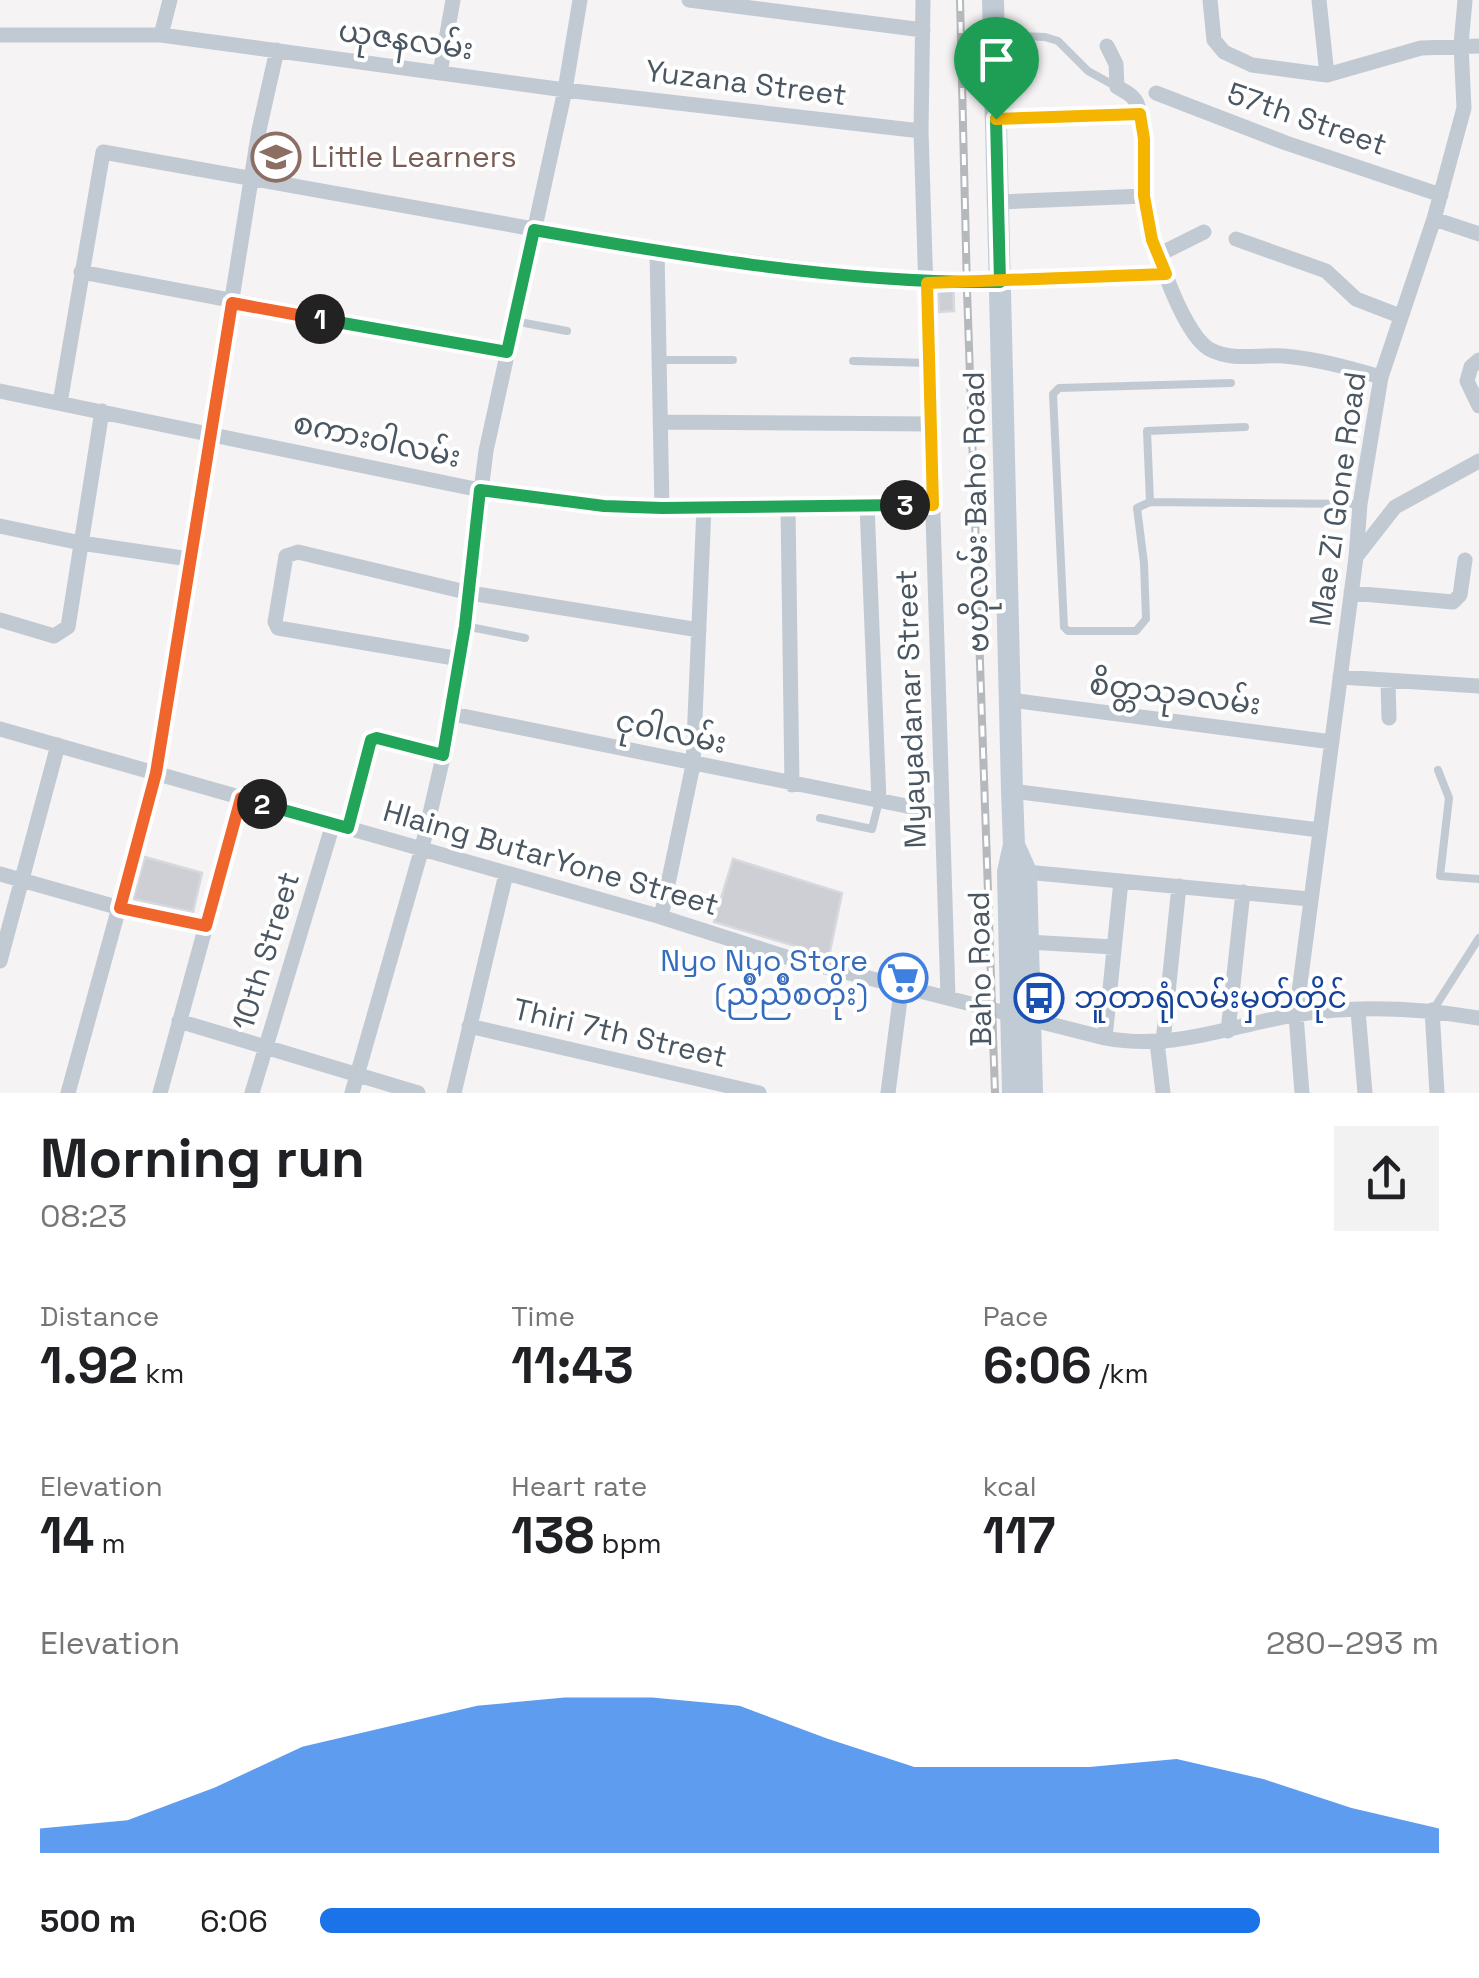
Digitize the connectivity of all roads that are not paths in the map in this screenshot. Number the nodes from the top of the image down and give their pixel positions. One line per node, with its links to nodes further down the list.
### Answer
1 (170, 0): 14 (street)
2 (453, 0): 20 (street)
3 (580, 0): 23 (street)
4 (689, 0): 11 (street)
5 (832, 0): 11 (street)
6 (923, 0): 12 (street, Myayadanar Street)
7 (993, 0): 15 (main road, ဗဟိုလမ်း Baho Road)
8 (1210, 0): 21 (street)
9 (1318, 0): 21 (street)
10 (1466, 0): 17 (street, Mae Zi Gone Road)
11 (832, 20): 12 (street)
12 (922, 30): 27 (street, Myayadanar Street)
13 (0, 35): 14 (street, ယုဇနလမ်း)
14 (161, 35): 19 (street, ယုဇနလမ်း)
15 (994, 35): 22 (lane); 26 (main road, ဗဟိုလမ်း Baho Road)
16 (1107, 46): 22 (street)
17 (1461, 46): 18 (street); 21 (street); 29 (street, Mae Zi Gone Road)
18 (1479, 46)
19 (277, 50): 20 (street, ယုဇနလမ်း); 28 (street)
20 (440, 73): 23 (street, ယုဇနလမ်း)
21 (1327, 76)
22 (1117, 87): 25 (street)
23 (565, 90): 27 (street, Yuzana Street); 33 (street)
24 (1156, 93): 29 (street, 57th Street)
25 (1140, 114): 26 (street); 30 (street)
26 (996, 119): 31 (main road, ဗဟိုလမ်း Baho Road)
27 (922, 131): 42 (street, Myayadanar Street)
28 (251, 179): 33 (street); 39 (street); 43 (street)
29 (1441, 194): 32 (street, Mae Zi Gone Road)
30 (1144, 196): 31 (street); 38 (street)
31 (997, 202): 41 (main road, ဗဟိုလမ်း Baho Road)
32 (1434, 219): 35 (street); 44 (street, Mae Zi Gone Road)
33 (534, 230): 37 (street); 45 (street)
34 (1204, 232): 38 (street)
35 (1479, 234)
36 (1236, 240): 44 (street)
37 (657, 251): 42 (street); 48 (street)
38 (1158, 255): 40 (street)
39 (82, 272): 43 (street); 56 (street)
40 (1166, 274): 41 (street); 53 (street)
41 (1000, 282): 88 (main road, ဗဟိုလမ်း Baho Road)
42 (927, 283): 52 (street, Myayadanar Street)
43 (232, 303): 47 (street); 62 (street)
44 (1400, 316): 53 (street, Mae Zi Gone Road)
45 (514, 321): 46 (lane); 47 (street)
46 (567, 330)
47 (507, 352): 64 (street)
48 (659, 360): 49 (lane); 59 (street)
49 (734, 360)
50 (1479, 360): 57 (street)
51 (853, 361): 52 (lane)
52 (929, 363): 60 (street, Myayadanar Street)
53 (1381, 376): 66 (street, Mae Zi Gone Road)
54 (1231, 383): 65 (lane)
55 (0, 391): 56 (street, စကား၀ါလမ်း)
56 (60, 403): 58 (street, စကား၀ါလမ်း)
57 (1479, 406)
58 (102, 412): 62 (street, စကား၀ါလမ်း); 74 (street)
59 (660, 422): 60 (street); 72 (street)
60 (931, 424): 68 (street, Myayadanar Street)
61 (1245, 427): 65 (lane)
62 (210, 433): 64 (street, စကား၀ါလမ်း); 76 (street)
63 (1479, 461): 69 (street)
64 (480, 490): 72 (street, စကား၀ါလမ်း); 78 (street)
65 (1150, 502): 66 (lane)
66 (1360, 504): 69 (street); 75 (street, Mae Zi Gone Road)
67 (868, 505): 68 (street, စကား၀ါလမ်း); 71 (street, စကား၀ါလမ်း); 101 (street)
68 (933, 505): 102 (street, Myayadanar Street)
69 (1395, 506): 75 (street)
70 (704, 507): 71 (street, စကား၀ါလမ်း); 72 (street, စကား၀ါလမ်း); 82 (street)
71 (788, 507): 98 (street)
72 (662, 508)
73 (1, 531): 74 (street)
74 (81, 544): 76 (street); 80 (street)
75 (1356, 557): 79 (street, Mae Zi Gone Road)
76 (189, 559): 97 (street)
77 (1464, 560): 79 (street)
78 (470, 593): 81 (street); 82 (street); 84 (street)
79 (1351, 593): 85 (street, Mae Zi Gone Road)
80 (0, 620)
81 (465, 626): 83 (lane); 84 (street)
82 (698, 630): 95 (street)
83 (525, 638)
84 (460, 658): 89 (street)
85 (1340, 677): 86 (street); 92 (street, Mae Zi Gone Road)
86 (1388, 682): 87 (street); 90 (street)
87 (1479, 686)
88 (1010, 700): 92 (street, စိတ္တသုခလမ်း); 99 (main road, ဗဟိုလမ်း Baho Road)
89 (452, 714): 94 (street); 95 (street, ငုဝါလမ်း)
90 (1389, 718)
91 (0, 729): 93 (street, Hlaing ButarYone Street)
92 (1332, 742): 105 (street, Mae Zi Gone Road)
93 (58, 745): 97 (street, Hlaing ButarYone Street); 112 (street)
94 (443, 755): 104 (lane); 107 (street)
95 (692, 765): 98 (street, ငုဝါလမ်း); 118 (street)
96 (1438, 770): 111 (lane)
97 (156, 773): 100 (street, Hlaing ButarYone Street); 117 (street)
98 (792, 785): 101 (street, ငုဝါလမ်း)
99 (1012, 791): 105 (street); 106 (main road, ဗဟိုလမ်း Baho Road)
100 (241, 798): 104 (street, Hlaing ButarYone Street); 119 (street)
101 (879, 801): 102 (street, ငုဝါလမ်း); 103 (lane)
102 (941, 813): 125 (street, Myayadanar Street)
103 (820, 818)
104 (340, 826): 107 (street, Hlaing ButarYone Street); 136 (street, 10th Street)
105 (1319, 830): 116 (street, Mae Zi Gone Road)
106 (1014, 845): 108 (main road, ဗဟိုလမ်း Baho Road); 129 (main road, Baho Road)
107 (422, 848): 110 (street, Hlaing ButarYone Street); 137 (street)
108 (1026, 872): 113 (street); 121 (main road, ဗဟိုလမ်း Baho Road)
109 (0, 874): 112 (street)
110 (506, 874): 118 (street, Hlaing ButarYone Street); 132 (street)
111 (1479, 879)
112 (22, 881): 117 (street); 123 (street)
113 (1121, 881): 114 (street); 122 (street)
114 (1179, 886): 115 (street); 135 (street)
115 (1243, 892): 116 (street); 133 (street)
116 (1310, 899): 128 (street, Mae Zi Gone Road)
117 (120, 908): 119 (street); 138 (street)
118 (661, 918): 124 (street, Hlaing ButarYone Street)
119 (206, 926): 131 (street)
120 (1479, 938): 126 (lane)
121 (1028, 942): 122 (street); 129 (main road, ဗဟိုလမ်း Baho Road)
122 (1114, 947): 134 (street)
123 (0, 961)
124 (902, 984): 125 (street, Hlaing ButarYone Street); 145 (street)
125 (948, 997): 129 (street, Hlaing ButarYone Street)
126 (1432, 1010): 127 (street, Hlaing ButarYone Street); 130 (street, Hlaing ButarYone Street); 151 (street)
127 (1358, 1011): 128 (street, Hlaing ButarYone Street); 150 (street)
128 (1296, 1015): 133 (street, Hlaing ButarYone Street); 149 (street, Mae Zi Gone Road)
129 (1021, 1017): 134 (street, Hlaing ButarYone Street); 146 (main road, Baho Road); 147 (main road)
130 (1479, 1018)
131 (179, 1021): 136 (street); 139 (street)
132 (469, 1026): 143 (street); 144 (street, Thiri 7th Street)
133 (1228, 1031): 135 (street, Hlaing ButarYone Street)
134 (1105, 1038): 135 (street, Hlaing ButarYone Street)
135 (1160, 1042): 148 (street)
136 (266, 1048): 137 (street); 140 (street, 10th Street)
137 (357, 1076): 141 (street); 142 (street)
138 (68, 1093)
139 (160, 1093)
140 (252, 1093)
141 (352, 1093)
142 (418, 1093)
143 (454, 1093)
144 (758, 1093)
145 (888, 1093)
146 (1013, 1093)
147 (1032, 1093)
148 (1163, 1093)
149 (1301, 1093)
150 (1366, 1093)
151 (1438, 1093)

